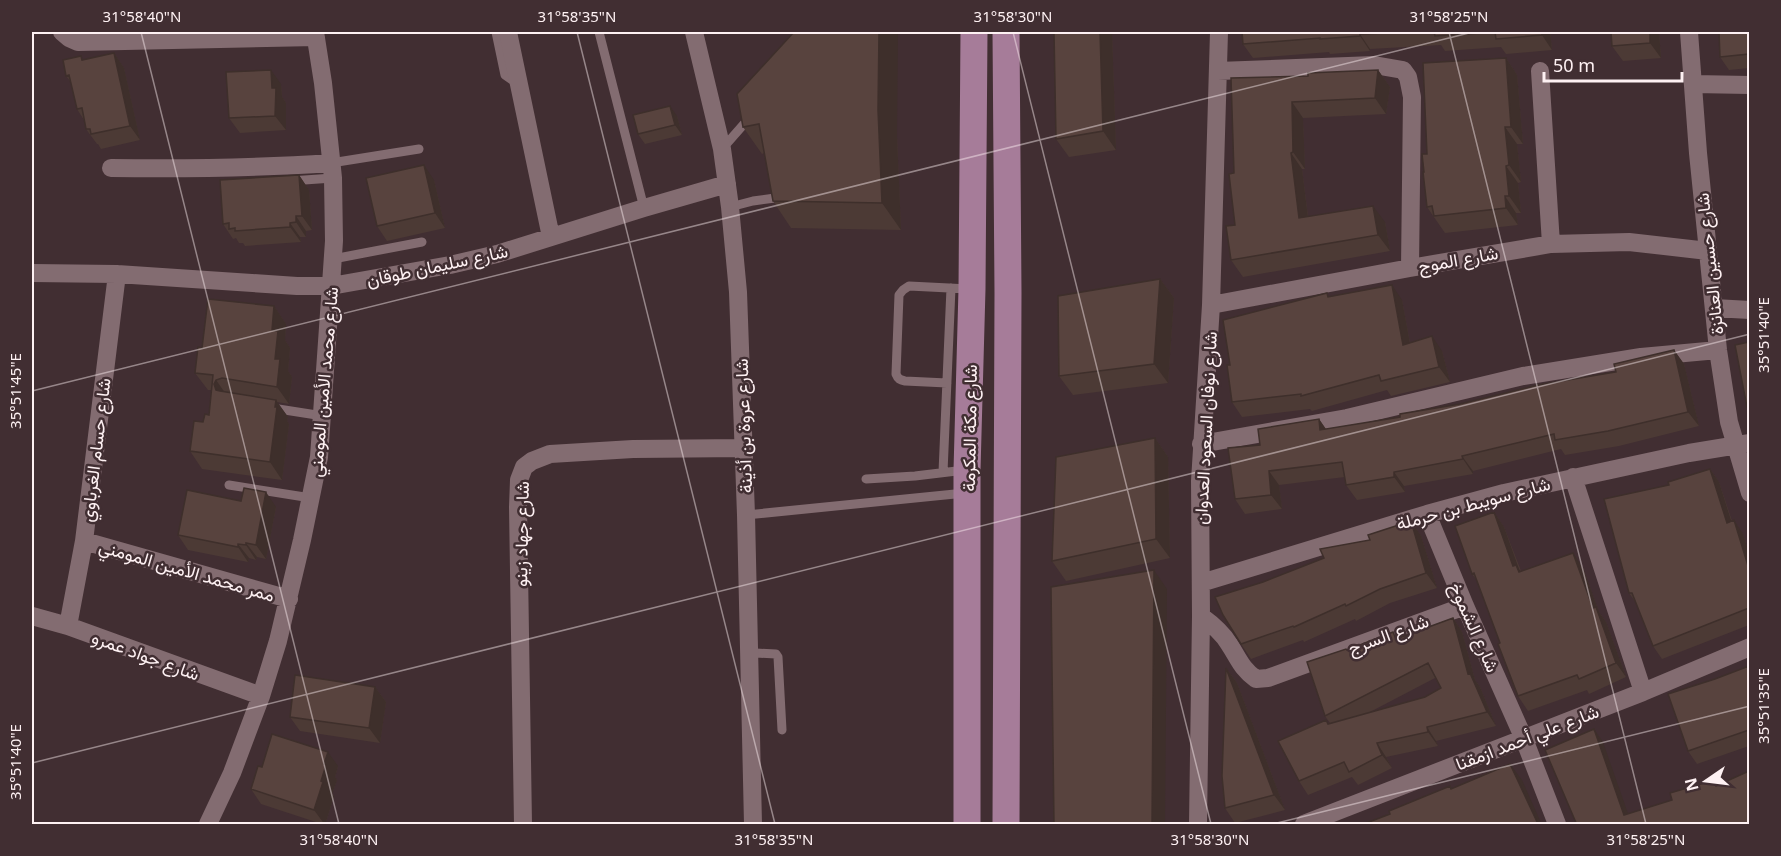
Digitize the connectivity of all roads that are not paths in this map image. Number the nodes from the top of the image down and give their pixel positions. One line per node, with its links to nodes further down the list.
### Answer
1 (62, 32): 10 (street)
2 (496, 32): 13 (lane)
3 (508, 32): 13 (street)
4 (599, 32): 25 (lane)
5 (694, 32): 18 (street, شارع عروة بن أذينة)
6 (974, 32): 35 (main road, شارع مكة المكرمة)
7 (1006, 32): 71 (main road, شارع مكة المكرمة)
8 (1219, 32): 12 (street, شارع نوفان السعود العدوان)
9 (1689, 32): 14 (street, شارع حسين العنانزة)
10 (318, 33): 20 (street, شارع محمد الأمين المومني)
11 (1540, 70): 28 (street)
12 (1218, 71): 31 (street); 36 (street, شارع نوفان السعود العدوان)
13 (518, 84): 26 (street)
14 (1693, 84): 15 (street); 29 (street, شارع حسين العنانزة)
15 (1749, 85)
16 (756, 110): 18 (lane)
17 (419, 149): 20 (lane)
18 (722, 149): 22 (street, شارع عروة بن أذينة)
19 (111, 168): 20 (street)
20 (332, 170): 21 (lane); 30 (street, شارع محمد الأمين المومني)
21 (275, 182)
22 (727, 184): 24 (street, شارع عروة بن أذينة); 25 (street, شارع سليمان طوقان)
23 (775, 198): 24 (lane)
24 (730, 207): 45 (street, شارع عروة بن أذينة)
25 (644, 208): 26 (street, شارع سليمان طوقان)
26 (551, 237): 34 (street, شارع سليمان طوقان)
27 (422, 242): 30 (lane)
28 (1551, 244): 29 (street, شارع الموج); 31 (street, شارع الموج)
29 (1708, 251): 37 (street, شارع حسين العنانزة)
30 (333, 259): 34 (street, شارع محمد الأمين المومني)
31 (1410, 268): 36 (street, شارع الموج)
32 (32, 273): 33 (street, شارع سليمان طوقان)
33 (117, 274): 34 (street, شارع سليمان طوقان); 54 (street, شارع حسام الغرباوي)
34 (332, 286): 42 (street, شارع محمد الأمين المومني)
35 (962, 288): 40 (lane); 40 (lane); 48 (main road, شارع مكة المكرمة)
36 (1211, 305): 43 (street, شارع نوفان السعود العدوان)
37 (1714, 308): 38 (street); 39 (street, شارع حسين العنانزة)
38 (1749, 310)
39 (1718, 350): 43 (street); 44 (street, شارع حسين العنانزة)
40 (947, 383): 48 (lane)
41 (267, 407): 42 (lane)
42 (323, 416): 51 (street, شارع محمد الأمين المومني)
43 (1201, 444): 55 (street, شارع نوفان السعود العدوان)
44 (1742, 444): 46 (street, شارع سويبط بن حرملة); 50 (street, شارع حسين العنانزة)
45 (744, 448): 53 (street, شارع عروة بن أذينة); 68 (street, شارع جهاد زينو)
46 (1574, 477): 52 (street, شارع سويبط بن حرملة); 63 (street)
47 (866, 478): 48 (lane)
48 (959, 478): 53 (lane); 70 (main road, شارع مكة المكرمة)
49 (229, 484): 51 (lane)
50 (1749, 493)
51 (311, 498): 56 (street, شارع محمد الأمين المومني)
52 (1427, 514): 55 (street, شارع سويبط بن حرملة); 57 (street, شارع الشموخ)
53 (746, 515): 62 (street, شارع عروة بن أذينة)
54 (84, 542): 56 (street, ممر محمد الأمين المومني); 60 (street, شارع حسام الغرباوي)
55 (1201, 583): 59 (street, شارع نوفان السعود العدوان)
56 (289, 599): 64 (street, شارع محمد الأمين المومني)
57 (1465, 606): 59 (street, شارع السرج); 66 (street, شارع الشموخ)
58 (32, 616): 60 (street, شارع جواد عمرو)
59 (1201, 616): 72 (street, شارع نوفان السعود العدوان)
60 (68, 626): 64 (street, شارع جواد عمرو)
61 (1749, 647): 63 (street, شارع علي أحمد ازمقنا)
62 (750, 655): 65 (lane); 69 (street, شارع عروة بن أذينة)
63 (1643, 692): 66 (street, شارع علي أحمد ازمقنا)
64 (261, 696): 67 (street, شارع محمد الأمين المومني)
65 (782, 730)
66 (1524, 739): 73 (street, شارع علي أحمد ازمقنا); 74 (street, شارع الشموخ)
67 (208, 825)
68 (523, 825)
69 (753, 825)
70 (967, 825)
71 (1006, 825)
72 (1198, 825)
73 (1304, 825)
74 (1557, 825)

